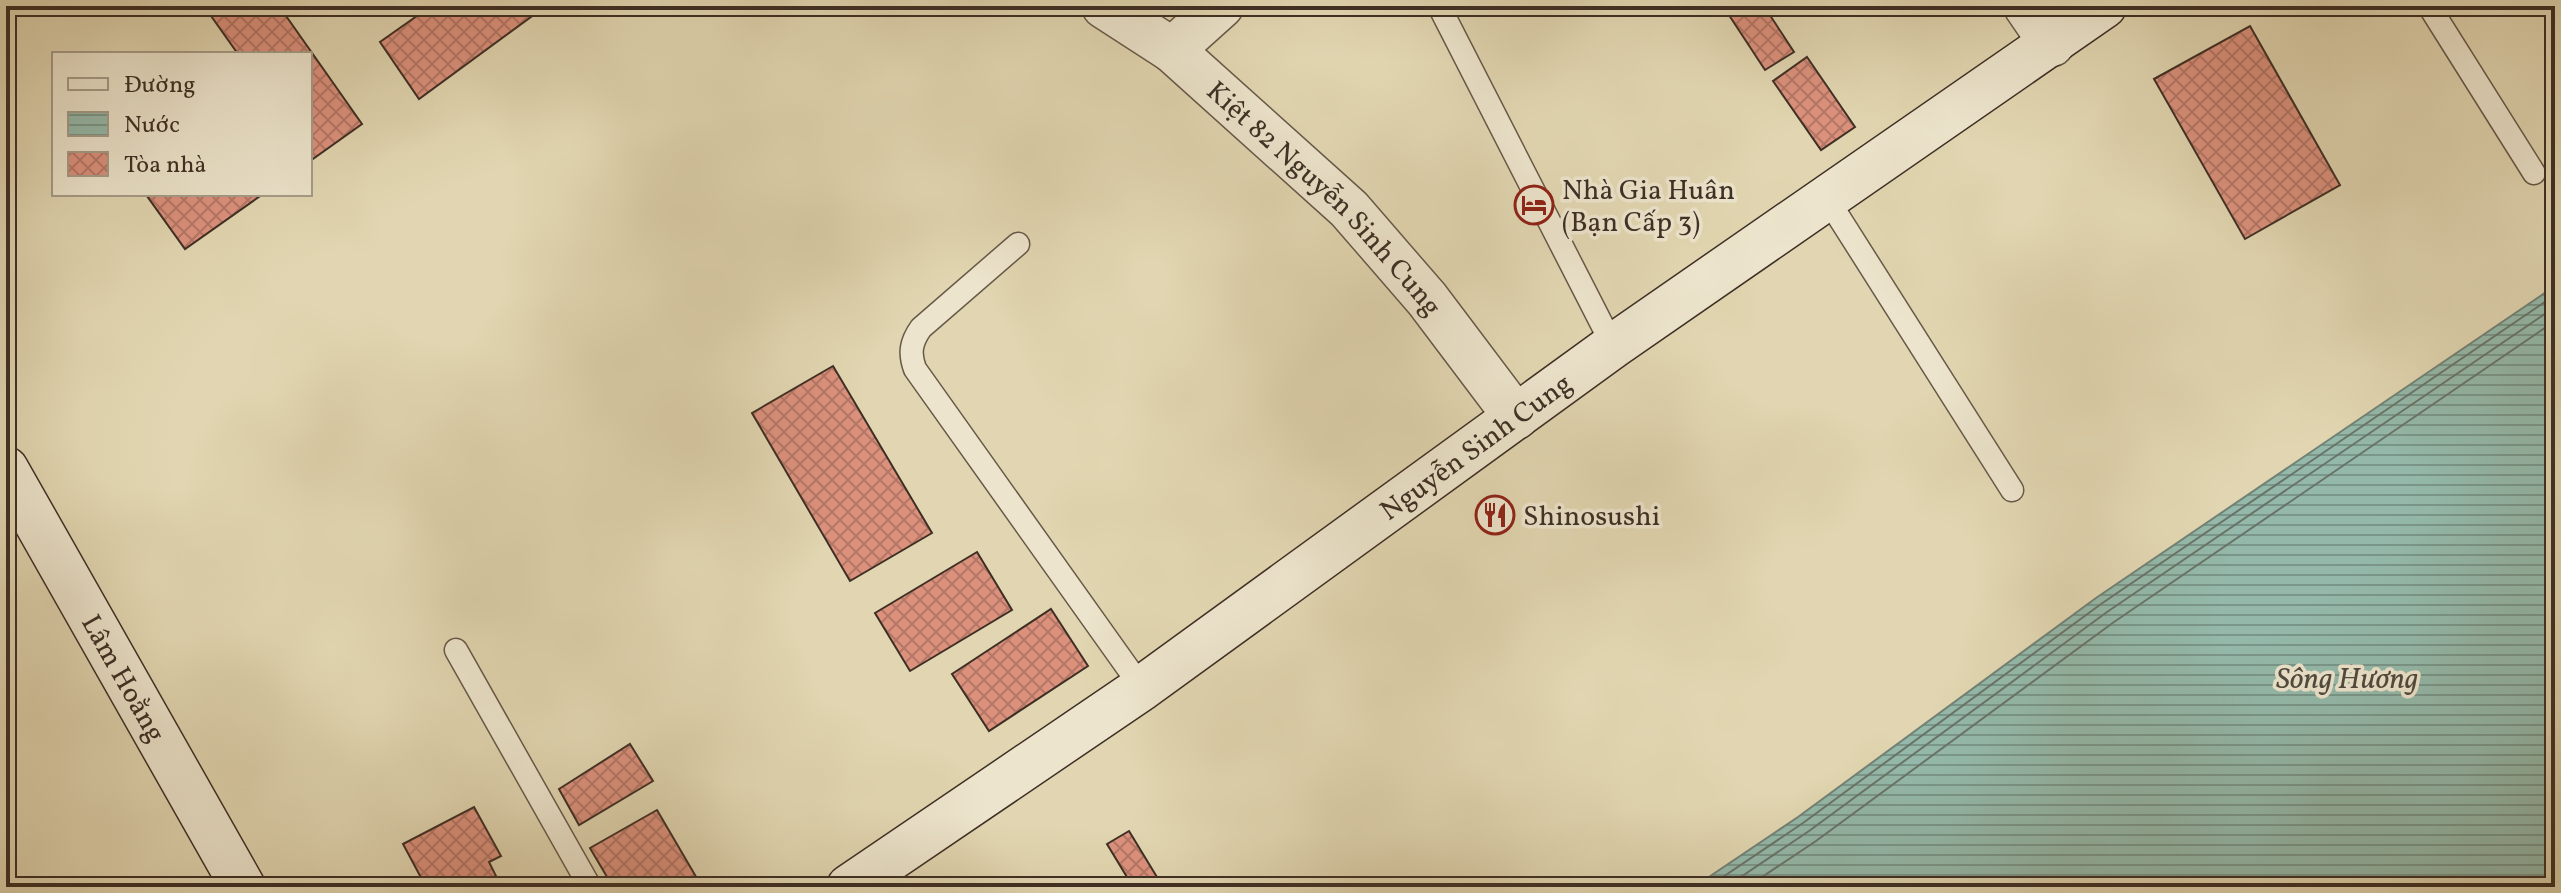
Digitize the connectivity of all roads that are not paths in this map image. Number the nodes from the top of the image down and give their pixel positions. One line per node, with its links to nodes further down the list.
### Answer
1 (1104, 6): 8 (main road, Kiệt 82 Nguyễn Sinh Cung)
2 (1221, 6): 8 (main road)
3 (1439, 6): 12 (lane)
4 (2026, 6): 7 (main road)
5 (2104, 6): 7 (main road, Nguyễn Sinh Cung)
6 (2429, 6): 9 (lane)
7 (2052, 44): 10 (main road, Nguyễn Sinh Cung)
8 (1172, 50): 13 (main road, Kiệt 82 Nguyễn Sinh Cung)
9 (2534, 173)
10 (1828, 200): 12 (main road, Nguyễn Sinh Cung); 15 (lane)
11 (1018, 244): 17 (lane)
12 (1613, 346): 13 (main road, Nguyễn Sinh Cung)
13 (1516, 417): 17 (main road, Nguyễn Sinh Cung)
14 (6, 469): 19 (main road, Lâm Hoằng)
15 (2012, 490)
16 (456, 650): 20 (lane)
17 (1142, 688): 18 (main road, Nguyễn Sinh Cung)
18 (873, 880)
19 (243, 887)
20 (590, 887)

